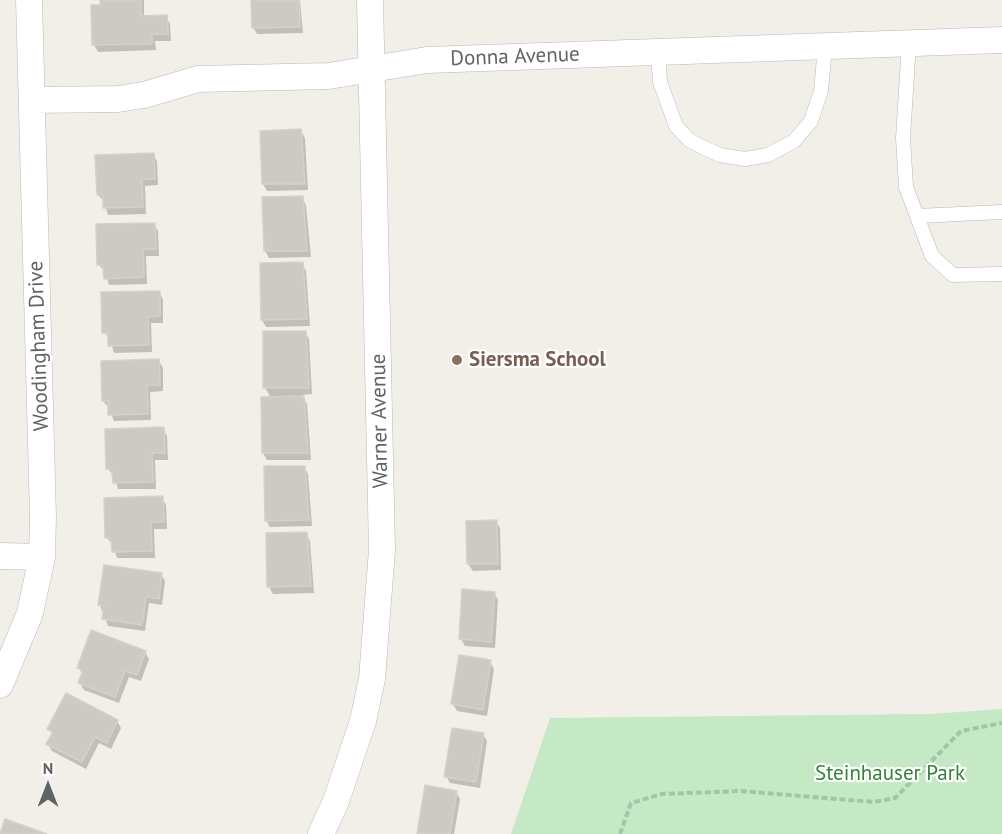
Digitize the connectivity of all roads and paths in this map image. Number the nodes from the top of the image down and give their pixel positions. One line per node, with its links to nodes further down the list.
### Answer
1 (29, 0): 8 (street, Woodingham Drive)
2 (370, 0): 7 (street, Warner Avenue)
3 (1002, 40): 4 (street, Donna Avenue)
4 (909, 43): 5 (street, Donna Avenue); 10 (lane)
5 (825, 47): 6 (street, Donna Avenue); 6 (lane)
6 (658, 53): 7 (street, Donna Avenue)
7 (373, 67): 8 (street, Donna Avenue); 16 (street, Warner Avenue)
8 (32, 100): 13 (street, Woodingham Drive)
9 (1002, 212): 10 (lane)
10 (917, 216): 11 (lane)
11 (1002, 274)
12 (0, 556): 13 (street)
13 (42, 558): 14 (street, Woodingham Drive)
14 (0, 685)
15 (1002, 723): 17 (path)
16 (321, 834)
17 (620, 834)

